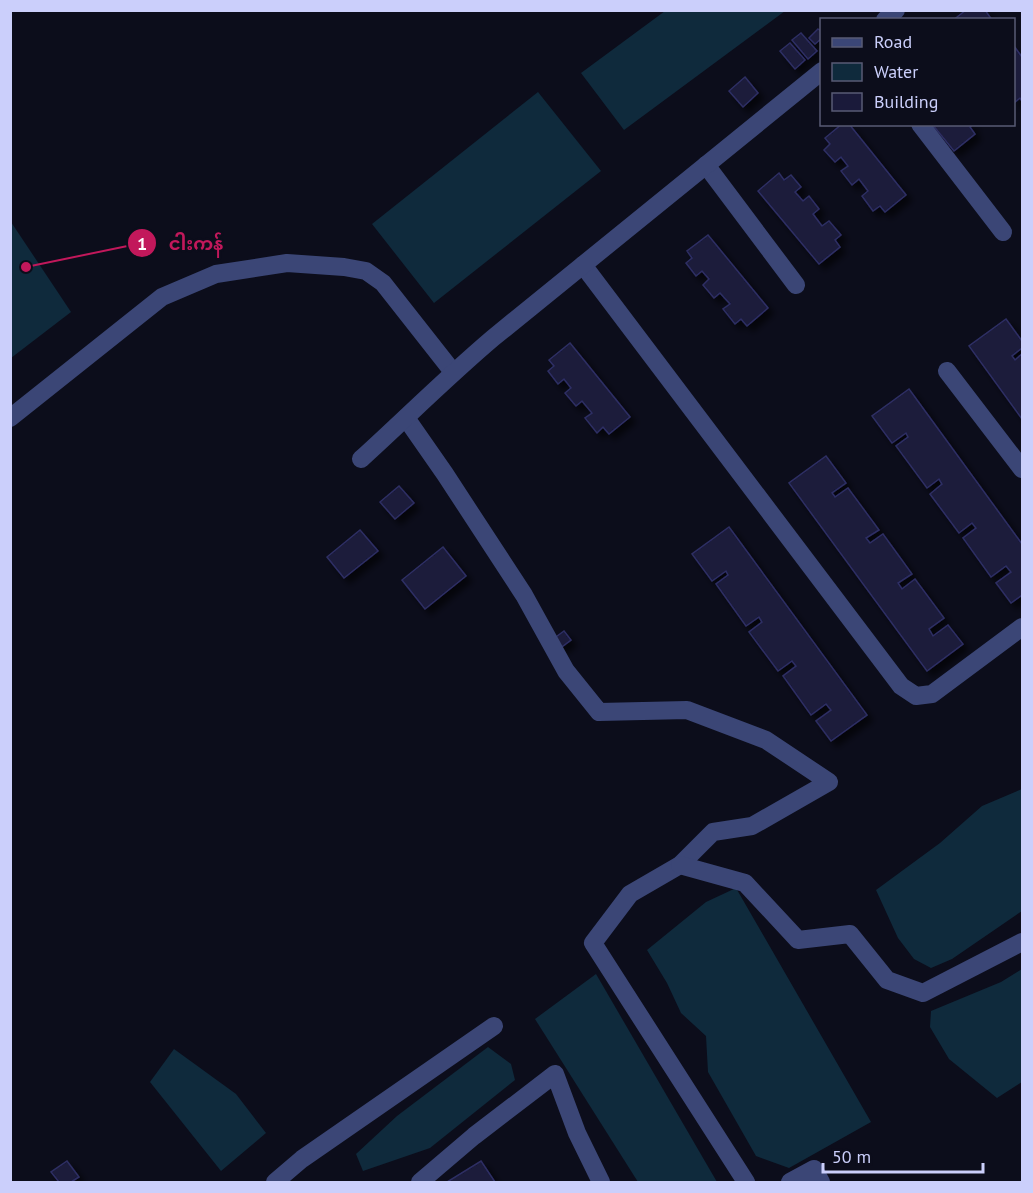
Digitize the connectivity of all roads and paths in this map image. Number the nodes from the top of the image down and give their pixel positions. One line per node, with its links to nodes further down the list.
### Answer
1 (820, 73): 3 (street)
2 (922, 126): 4 (street)
3 (706, 165): 5 (street); 6 (street)
4 (1003, 232)
5 (584, 265): 8 (street); 13 (street)
6 (796, 285)
7 (947, 371): 12 (street)
8 (453, 372): 9 (street); 10 (street)
9 (10, 418)
10 (406, 418): 11 (street); 14 (street)
11 (361, 459)
12 (1023, 469)
13 (1023, 627)
14 (680, 865): 15 (street); 20 (street)
15 (1023, 942)
16 (494, 1026): 17 (street)
17 (275, 1182)
18 (420, 1182): 19 (street)
19 (602, 1182)
20 (746, 1182)
21 (790, 1182): 22 (street)
22 (821, 1182)

